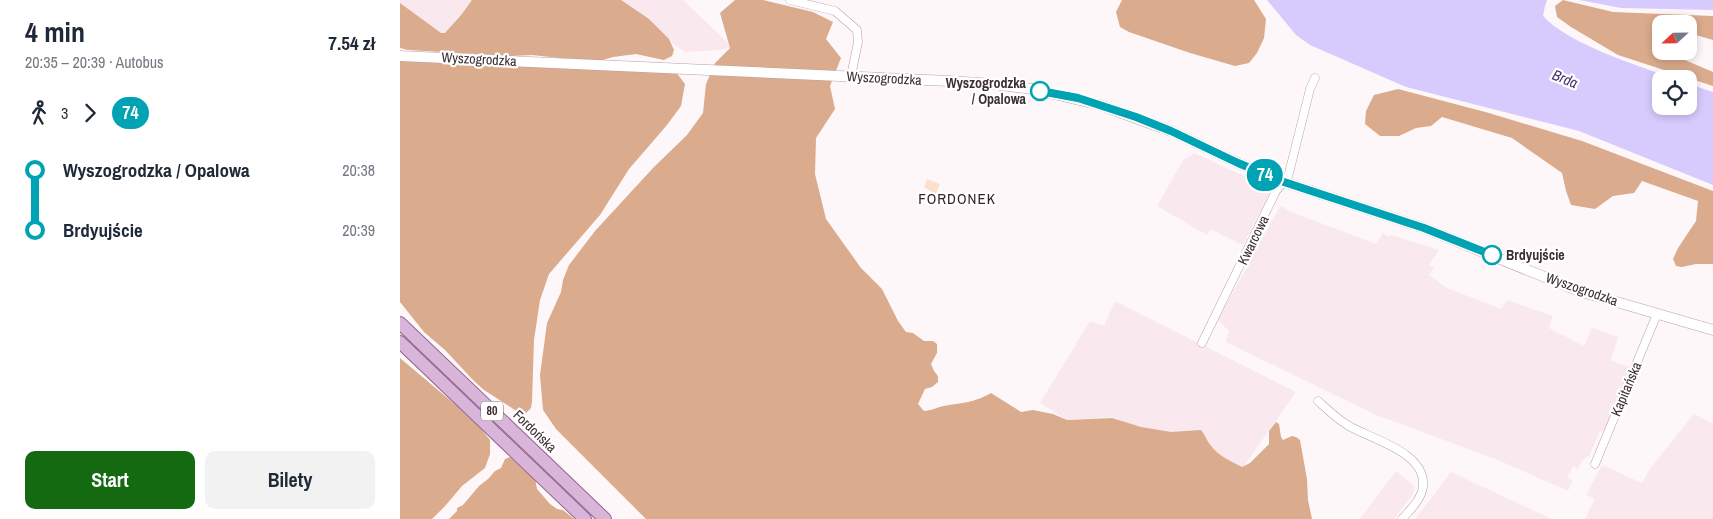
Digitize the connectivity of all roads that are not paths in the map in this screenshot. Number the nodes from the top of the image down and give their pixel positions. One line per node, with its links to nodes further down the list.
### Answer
1 (790, 0): 3 (street)
2 (400, 56): 3 (street, Wyszogrodzka)
3 (851, 76): 5 (street, Wyszogrodzka)
4 (1315, 78): 5 (street, Kwarcowa)
5 (1284, 182): 6 (street, Wyszogrodzka); 10 (street, Kwarcowa)
6 (1657, 314): 8 (street, Wyszogrodzka); 12 (street, Kapitańska)
7 (400, 323): 14 (main road, Fordońska / 80)
8 (1713, 330)
9 (400, 342): 13 (main road, Fordońska / 80)
10 (1205, 343)
11 (1318, 401): 15 (street)
12 (1595, 464)
13 (585, 519)
14 (605, 519)
15 (1402, 519)

